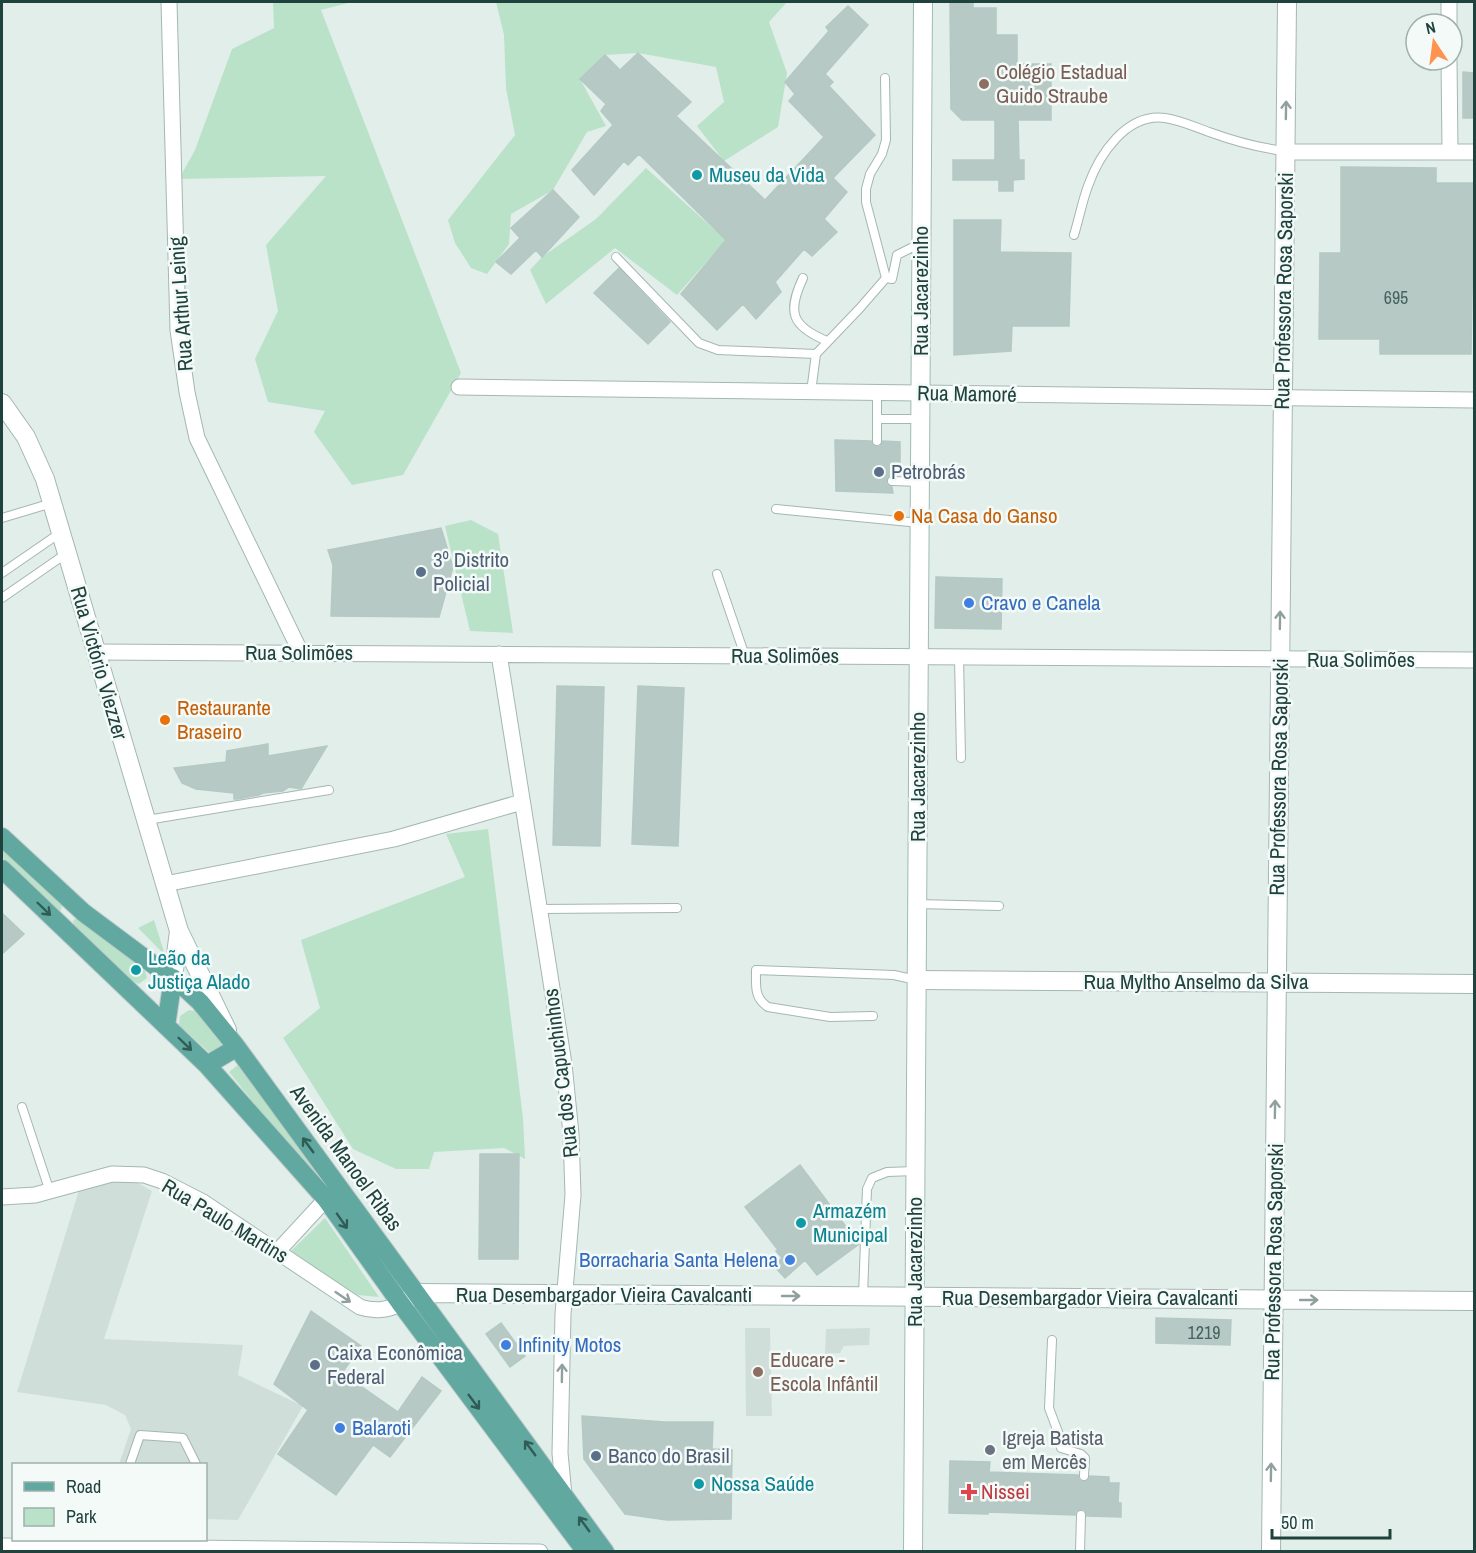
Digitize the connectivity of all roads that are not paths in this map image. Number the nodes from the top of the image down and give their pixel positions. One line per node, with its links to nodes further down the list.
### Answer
1 (169, 2): 38 (street, Rua Arthur Leinig)
2 (922, 2): 10 (street, Rua Jacarezinho)
3 (1287, 2): 6 (street, Rua Professora Rosa Saporski, one-way to 3)
4 (1449, 72): 7 (street)
5 (885, 78): 13 (lane)
6 (1285, 152): 7 (street); 9 (lane); 20 (street, Rua Professora Rosa Saporski)
7 (1450, 152): 8 (street)
8 (1474, 152)
9 (1074, 235)
10 (921, 246): 13 (lane); 19 (street, Rua Jacarezinho)
11 (616, 257): 15 (lane)
12 (803, 278): 14 (lane)
13 (886, 278): 14 (lane)
14 (827, 341): 15 (lane)
15 (816, 354): 17 (lane)
16 (459, 387): 17 (street, Rua Mamoré)
17 (811, 392): 18 (street, Rua Mamoré)
18 (877, 393): 19 (street, Rua Mamoré); 23 (lane)
19 (920, 393): 20 (street, Rua Mamoré); 24 (street, Rua Jacarezinho)
20 (1283, 398): 21 (street, Rua Mamoré); 43 (street, Rua Professora Rosa Saporski, one-way to 20)
21 (1474, 400)
22 (2, 403): 28 (street, Rua Victório Viezzer)
23 (877, 419): 24 (lane); 25 (lane)
24 (920, 419): 27 (street, Rua Jacarezinho)
25 (877, 441)
26 (892, 481): 27 (lane)
27 (920, 482): 31 (street, Rua Jacarezinho)
28 (53, 502): 30 (lane); 32 (street, Rua Victório Viezzer)
29 (776, 509): 31 (lane)
30 (2, 518)
31 (920, 523): 41 (street, Rua Jacarezinho)
32 (62, 532): 33 (street, Rua Victório Viezzer); 34 (lane)
33 (67, 553): 36 (lane); 37 (street, Rua Victório Viezzer)
34 (2, 573)
35 (717, 574): 40 (lane)
36 (2, 598)
37 (96, 652): 38 (street, Rua Solimões); 48 (street, Rua Victório Viezzer)
38 (301, 653): 39 (street, Rua Solimões)
39 (499, 654): 40 (street, Rua Solimões); 47 (street, Rua dos Capuchinhos)
40 (745, 656): 41 (street, Rua Solimões)
41 (919, 657): 42 (street, Rua Solimões); 52 (street, Rua Jacarezinho)
42 (959, 657): 43 (street, Rua Solimões); 45 (lane)
43 (1280, 659): 44 (street, Rua Solimões); 59 (street, Rua Professora Rosa Saporski)
44 (1474, 660)
45 (961, 758)
46 (329, 790): 48 (lane)
47 (522, 801): 51 (street); 55 (street, Rua dos Capuchinhos)
48 (146, 820): 51 (street, Rua Victório Viezzer)
49 (2, 837): 57 (main road, Avenida Manoel Ribas)
50 (2, 869): 62 (main road, Avenida Manoel Ribas, one-way to 62)
51 (165, 884): 56 (street, Rua Victório Viezzer)
52 (917, 904): 53 (lane); 58 (street, Rua Jacarezinho)
53 (999, 906)
54 (677, 908): 55 (lane)
55 (539, 909): 72 (street, Rua dos Capuchinhos)
56 (179, 931): 57 (street, Rua Victório Viezzer); 63 (street, Rua Victório Viezzer)
57 (172, 978): 62 (main road); 63 (main road, Avenida Manoel Ribas)
58 (917, 980): 59 (street, Rua Myltho Anselmo da Silva); 61 (lane); 66 (street, Rua Jacarezinho)
59 (1276, 983): 60 (street, Rua Myltho Anselmo da Silva); 75 (street, Rua Professora Rosa Saporski, one-way to 59)
60 (1474, 984)
61 (873, 1016)
62 (166, 1026): 64 (main road, Avenida Manoel Ribas, one-way to 64)
63 (235, 1045): 64 (main road); 71 (main road, Avenida Manoel Ribas, one-way to 63)
64 (207, 1065): 69 (main road, Avenida Manoel Ribas)
65 (22, 1107): 67 (lane)
66 (916, 1171): 73 (lane); 74 (street, Rua Jacarezinho)
67 (50, 1192): 68 (street, Rua Paulo Martins); 70 (street, Rua Paulo Martins)
68 (2, 1197)
69 (326, 1199): 70 (street); 77 (main road, Avenida Manoel Ribas, one-way to 77)
70 (277, 1251): 77 (street, Rua Paulo Martins, one-way to 77)
71 (418, 1293): 72 (street, Rua Desembargador Vieira Cavalcanti); 77 (street); 82 (main road, Avenida Manoel Ribas, one-way to 71)
72 (565, 1295): 73 (street, Rua Desembargador Vieira Cavalcanti, one-way to 73); 82 (street, Rua dos Capuchinhos, one-way to 72)
73 (863, 1297): 74 (street, Rua Desembargador Vieira Cavalcanti)
74 (915, 1297): 75 (street, Rua Desembargador Vieira Cavalcanti); 91 (street, Rua Jacarezinho)
75 (1273, 1300): 76 (street, Rua Desembargador Vieira Cavalcanti, one-way to 76); 93 (street, Rua Professora Rosa Saporski, one-way to 75)
76 (1474, 1301)
77 (401, 1304): 89 (main road, Avenida Manoel Ribas, one-way to 89)
78 (1052, 1341): 81 (lane)
79 (130, 1463): 80 (lane)
80 (196, 1463)
81 (1084, 1476)
82 (564, 1496): 90 (main road, Avenida Manoel Ribas, one-way to 82)
83 (1082, 1515): 92 (lane)
84 (184, 1544): 85 (street); 86 (street)
85 (2, 1546)
86 (205, 1550): 87 (street)
87 (458, 1551): 88 (street)
88 (540, 1551)
89 (586, 1551)
90 (605, 1551)
91 (914, 1551)
92 (1080, 1551)
93 (1270, 1551)

